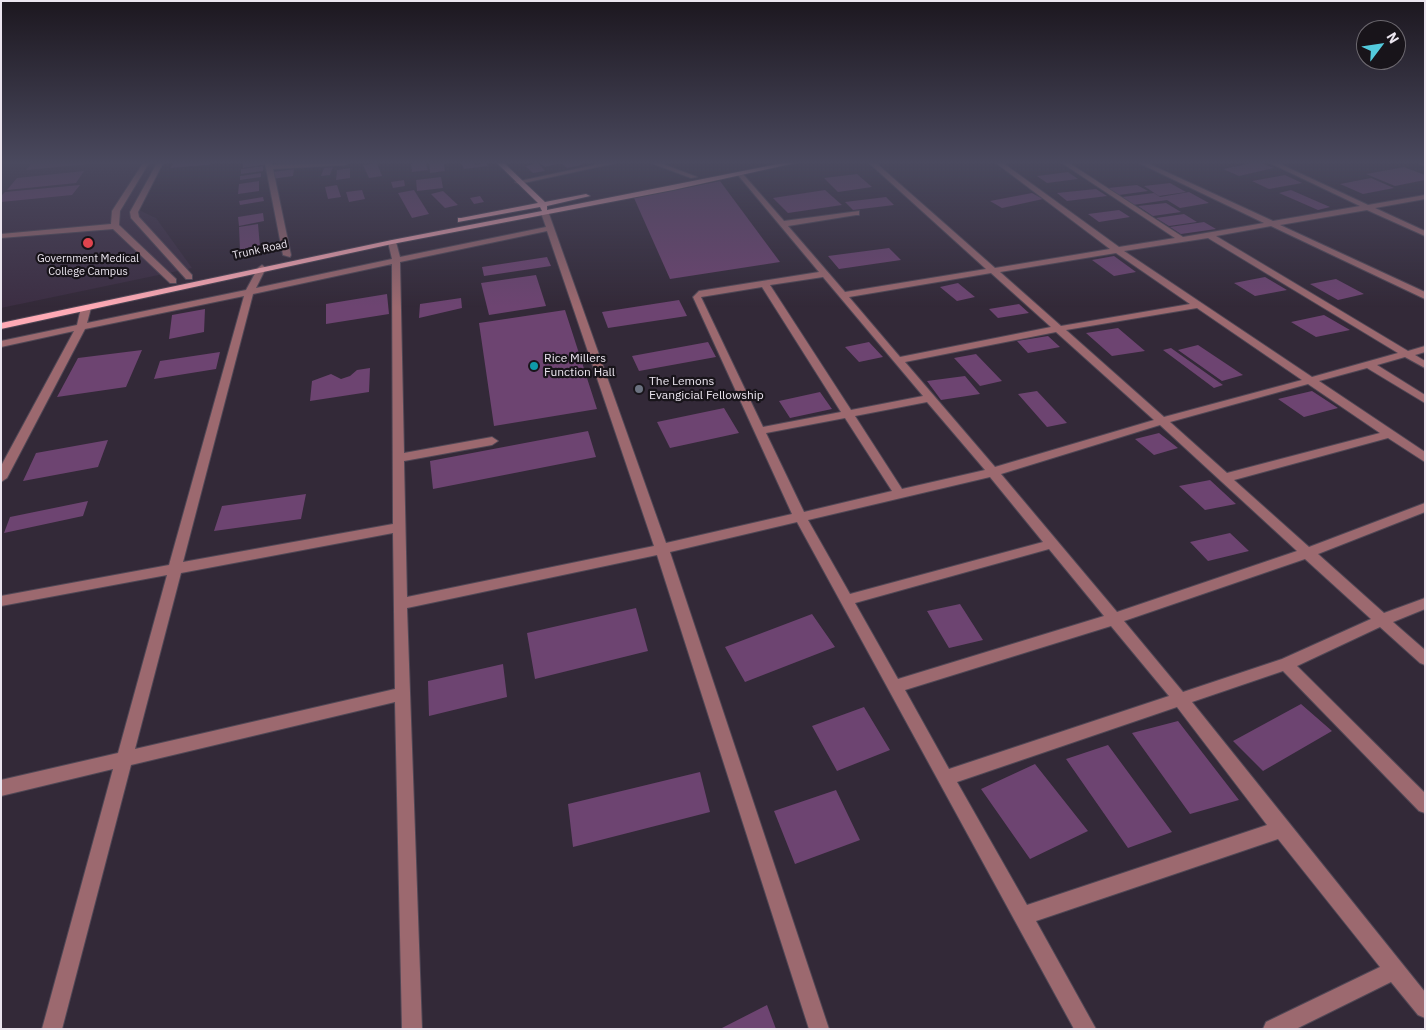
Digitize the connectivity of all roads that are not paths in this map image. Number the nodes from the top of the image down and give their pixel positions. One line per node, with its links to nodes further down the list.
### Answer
1 (117, 211): 15 (street)
2 (134, 211): 15 (street)
3 (278, 211): 28 (street)
4 (526, 211): 24 (main road)
5 (530, 211): 25 (main road)
6 (545, 211): 18 (street)
7 (772, 211): 16 (street)
8 (926, 211): 31 (street)
9 (1064, 211): 27 (street)
10 (1139, 211): 23 (street)
11 (1242, 211): 17 (street)
12 (1350, 211): 17 (street)
13 (1376, 211): 20 (street)
14 (856, 213): 16 (street)
15 (121, 220): 19 (street); 22 (street); 33 (street); 34 (street)
16 (783, 224): 32 (street)
17 (1269, 224): 21 (street); 38 (street)
18 (551, 228): 29 (street); 69 (street)
19 (1, 230)
20 (1425, 234)
21 (1209, 235): 23 (street); 47 (street)
22 (1, 236)
23 (1183, 240): 27 (street)
24 (346, 242)
25 (392, 242): 29 (street); 30 (main road)
26 (312, 250): 28 (main road, Trunk Road)
27 (1117, 250): 31 (street); 39 (street)
28 (287, 256): 33 (main road, Trunk Road)
29 (396, 260): 36 (street); 59 (street)
30 (262, 268): 36 (street); 40 (main road)
31 (993, 271): 37 (street); 44 (street)
32 (825, 274): 35 (street); 37 (street)
33 (189, 277): 34 (main road, Trunk Road)
34 (173, 281): 41 (main road, Trunk Road)
35 (764, 283): 54 (street); 56 (street)
36 (249, 292): 43 (street); 71 (street)
37 (843, 296): 48 (street)
38 (1425, 296)
39 (1198, 305): 44 (street); 51 (street)
40 (86, 308): 42 (main road); 43 (street)
41 (1, 318)
42 (1, 326)
43 (81, 327): 45 (street); 62 (street)
44 (1058, 329): 48 (street); 55 (street)
45 (1, 344)
46 (1425, 348): 47 (street)
47 (1404, 354): 49 (street); 50 (street)
48 (898, 360): 52 (street)
49 (1369, 365): 51 (street); 53 (street)
50 (1425, 365)
51 (1311, 381): 55 (street); 57 (street)
52 (930, 398): 54 (street); 61 (street)
53 (1425, 400)
54 (848, 414): 56 (street); 64 (street)
55 (1162, 421): 61 (street); 63 (street)
56 (759, 431): 66 (street)
57 (1390, 434): 60 (street); 63 (street)
58 (492, 441): 59 (street)
59 (399, 458): 67 (street)
60 (1425, 458)
61 (993, 472): 64 (street); 68 (street)
62 (1, 478)
63 (1225, 478): 70 (street)
64 (900, 495): 66 (street)
65 (1425, 507): 70 (street)
66 (800, 517): 69 (street); 72 (street)
67 (400, 527): 71 (street); 75 (street)
68 (1052, 544): 72 (street); 76 (street)
69 (662, 549): 75 (street); 93 (street)
70 (1307, 552): 76 (street); 77 (street)
71 (175, 569): 73 (street); 83 (street)
72 (846, 600): 80 (street)
73 (1, 602)
74 (1425, 603): 77 (street)
75 (400, 604): 81 (street)
76 (1114, 619): 80 (street); 82 (street)
77 (1382, 620): 78 (street); 79 (street)
78 (1425, 659)
79 (1286, 664): 82 (street); 86 (street)
80 (894, 687): 84 (street)
81 (402, 694): 83 (street); 92 (street)
82 (1180, 699): 84 (street); 87 (street)
83 (124, 759): 85 (street); 91 (street)
84 (945, 778): 88 (street)
85 (1, 788)
86 (1425, 805)
87 (1280, 829): 88 (street); 89 (street)
88 (1022, 916): 94 (street)
89 (1395, 970): 90 (street); 95 (street)
90 (1425, 1008)
91 (52, 1029)
92 (412, 1029)
93 (819, 1029)
94 (1086, 1029)
95 (1273, 1029)

